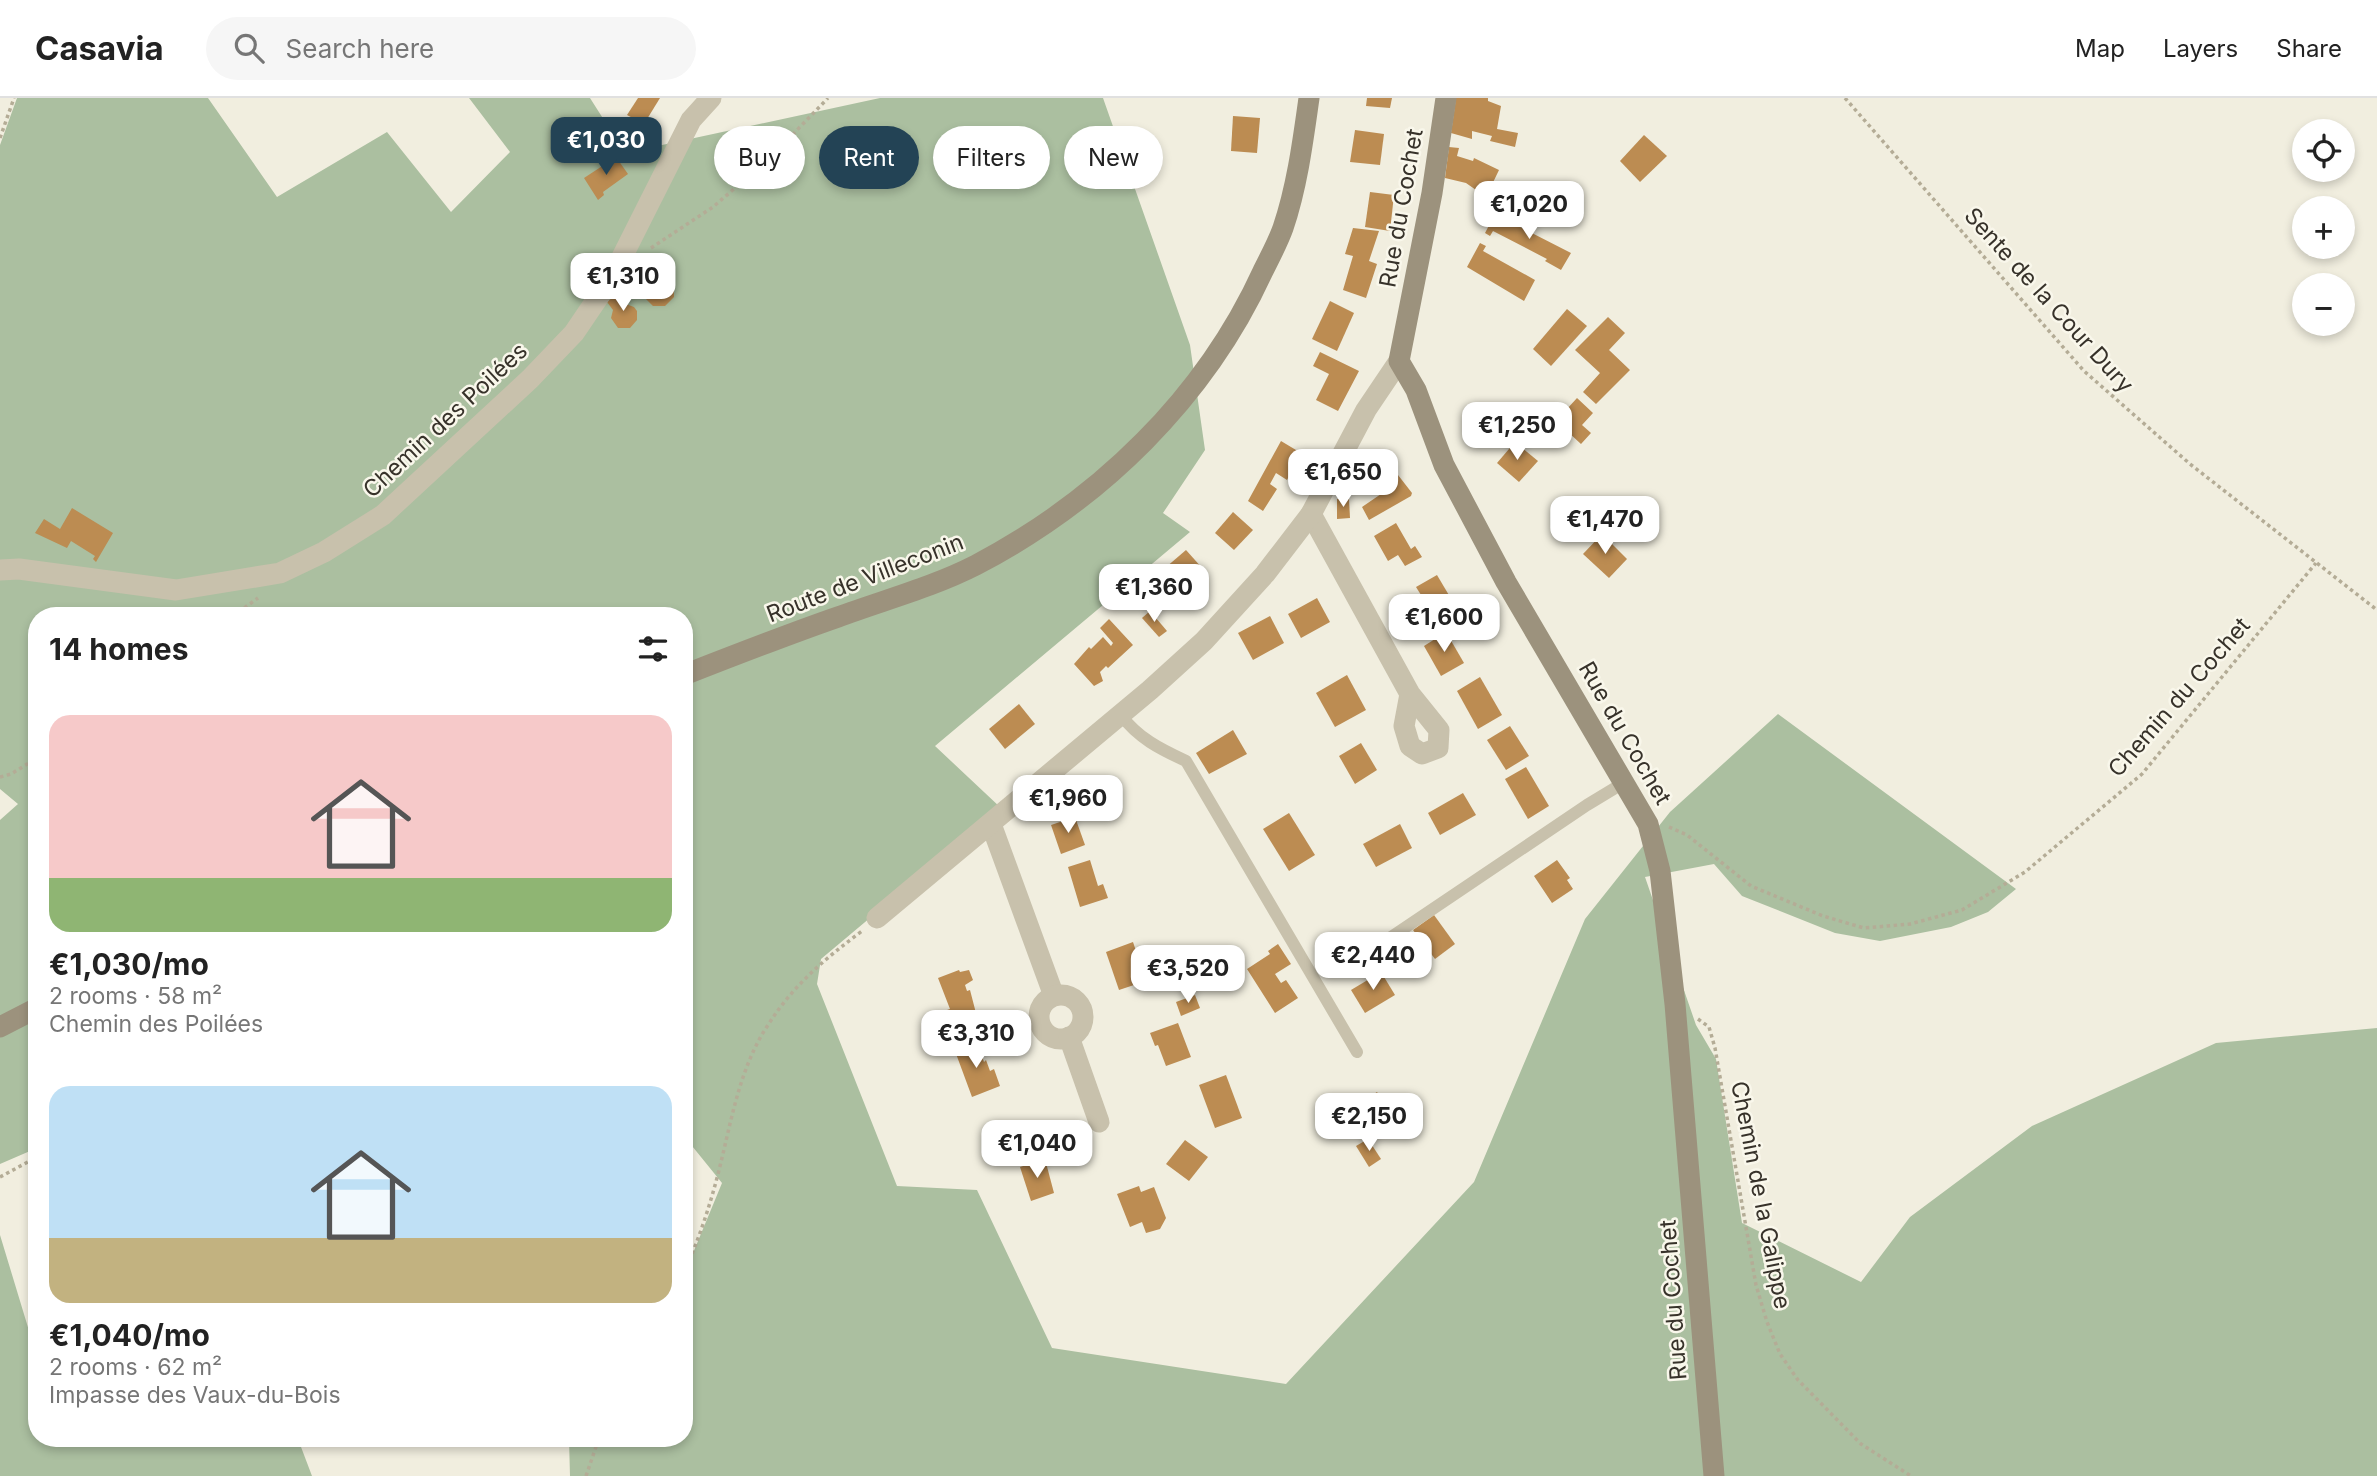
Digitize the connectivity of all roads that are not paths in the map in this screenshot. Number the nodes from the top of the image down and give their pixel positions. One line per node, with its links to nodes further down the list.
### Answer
1 (711, 98): 6 (street, Chemin des Poilées)
2 (1309, 98): 7 (street, Route de Villeconin)
3 (1446, 98): 4 (street, Rue du Cochet)
4 (1399, 361): 5 (street); 10 (street, Rue du Cochet)
5 (1311, 514): 8 (street); 9 (street)
6 (0, 570)
7 (693, 672)
8 (1410, 694)
9 (1121, 715): 11 (street); 18 (lane)
10 (1625, 782): 13 (lane); 20 (street, Rue du Cochet)
11 (991, 824): 12 (street); 14 (street)
12 (877, 918)
13 (1366, 954)
14 (1054, 996): 17 (street); 17 (street)
15 (28, 1013): 16 (street)
16 (0, 1027)
17 (1069, 1037): 19 (street)
18 (1357, 1052)
19 (1098, 1122)
20 (1714, 1476)

